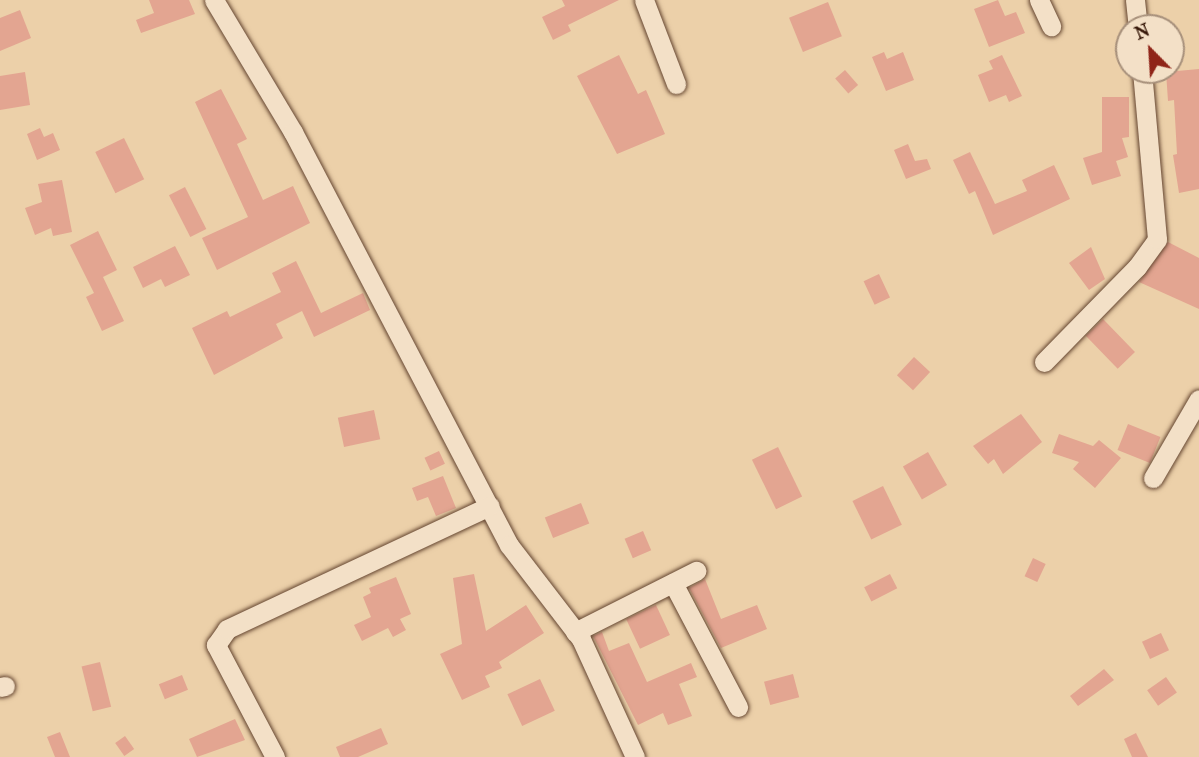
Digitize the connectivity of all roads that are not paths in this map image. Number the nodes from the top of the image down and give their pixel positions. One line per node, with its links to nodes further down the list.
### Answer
1 (214, 0): 10 (street)
2 (644, 0): 5 (street)
3 (1039, 0): 4 (street)
4 (1051, 26)
5 (676, 84)
6 (1143, 84): 7 (street)
7 (1044, 362)
8 (1199, 399): 9 (street)
9 (1153, 478)
10 (490, 506): 13 (street); 15 (street)
11 (696, 571): 12 (street)
12 (673, 583): 13 (street); 14 (street)
13 (575, 632): 16 (street)
14 (738, 707)
15 (275, 757)
16 (635, 757)

